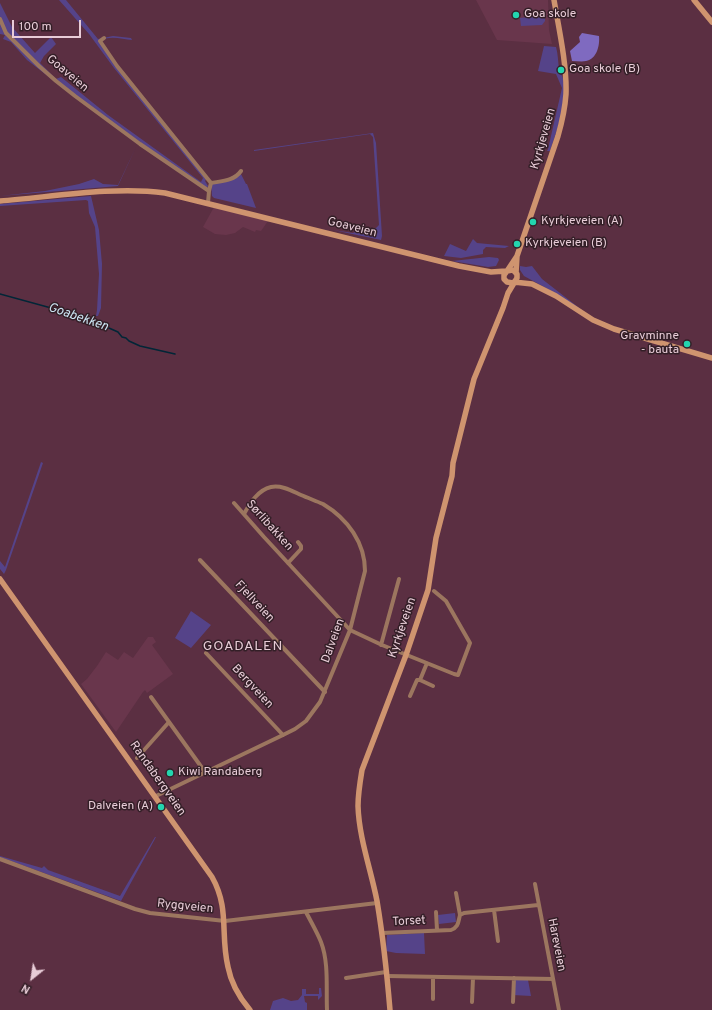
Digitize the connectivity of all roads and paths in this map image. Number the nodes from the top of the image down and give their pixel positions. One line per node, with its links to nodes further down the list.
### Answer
1 (554, 0): 11 (main road, Kyrkjeveien)
2 (694, 0): 4 (main road)
3 (0, 19): 8 (street, Goaveien)
4 (712, 22)
5 (104, 38): 7 (street)
6 (241, 171): 7 (street)
7 (211, 183): 8 (street)
8 (209, 191): 10 (street)
9 (0, 202): 10 (main road, Goaveien)
10 (208, 203): 13 (main road, Goaveien)
11 (517, 256): 12 (main road, Kyrkjeveien); 14 (main road, Kyrkjeveien)
12 (507, 271): 13 (main road, Goaveien); 14 (main road, Goaveien); 15 (main road)
13 (491, 272): 15 (main road, Goaveien)
14 (516, 273): 16 (main road); 17 (main road, Goaveien)
15 (505, 280): 16 (main road, Goaveien); 18 (main road, Kyrkjeveien)
16 (514, 282): 17 (main road, Goaveien); 18 (main road, Kyrkjeveien)
17 (532, 284): 19 (main road, Goaveien)
18 (508, 293): 31 (main road, Kyrkjeveien)
19 (712, 358)
20 (234, 503): 21 (street, Sørlibakken)
21 (244, 514): 24 (street, Sørlibakken); 28 (street, Dalveien)
22 (298, 542): 24 (street, Sørlibakken)
23 (200, 560): 35 (street, Fjellveien)
24 (288, 563): 28 (street, Sørlibakken)
25 (399, 578): 29 (street)
26 (0, 579): 42 (main road, Randabergveien)
27 (434, 591): 32 (street, Sørlibakken)
28 (350, 630): 29 (street, Sørlibakken); 35 (street, Dalveien)
29 (381, 645): 31 (street, Sørlibakken)
30 (206, 653): 39 (street, Bergveien)
31 (406, 655): 32 (street, Sørlibakken); 46 (main road, Kyrkjeveien)
32 (427, 663): 33 (street)
33 (420, 680): 34 (street); 36 (street)
34 (433, 686)
35 (325, 692): 39 (street, Dalveien)
36 (410, 696)
37 (151, 697): 38 (street)
38 (169, 722): 40 (street); 41 (street)
39 (283, 735): 41 (street, Dalveien)
40 (137, 758)
41 (205, 772): 42 (street, Dalveien)
42 (156, 796): 52 (main road, Randabergveien)
43 (0, 859): 52 (street, Ryggveien)
44 (535, 884): 47 (street, Hareveien)
45 (456, 893): 51 (street)
46 (377, 903): 49 (street, Ryggveien); 54 (main road, Kyrkjeveien)
47 (538, 905): 48 (street); 61 (street, Hareveien)
48 (494, 910): 51 (street); 55 (street)
49 (306, 912): 52 (street, Ryggveien); 66 (street)
50 (436, 912): 53 (street, Torset)
51 (460, 915): 53 (street, Torset)
52 (225, 921): 65 (main road, Randabergveien)
53 (437, 930): 54 (street, Torset)
54 (382, 933): 56 (main road, Kyrkjeveien)
55 (498, 941)
56 (387, 974): 57 (street); 58 (street); 67 (main road, Kyrkjeveien)
57 (433, 977): 59 (street); 62 (street)
58 (346, 978)
59 (472, 978): 60 (street); 63 (street)
60 (514, 978): 61 (street); 64 (street)
61 (553, 979): 68 (street, Hareveien)
62 (433, 999)
63 (472, 1002)
64 (513, 1002)
65 (250, 1010)
66 (327, 1010)
67 (390, 1010)
68 (559, 1010)

